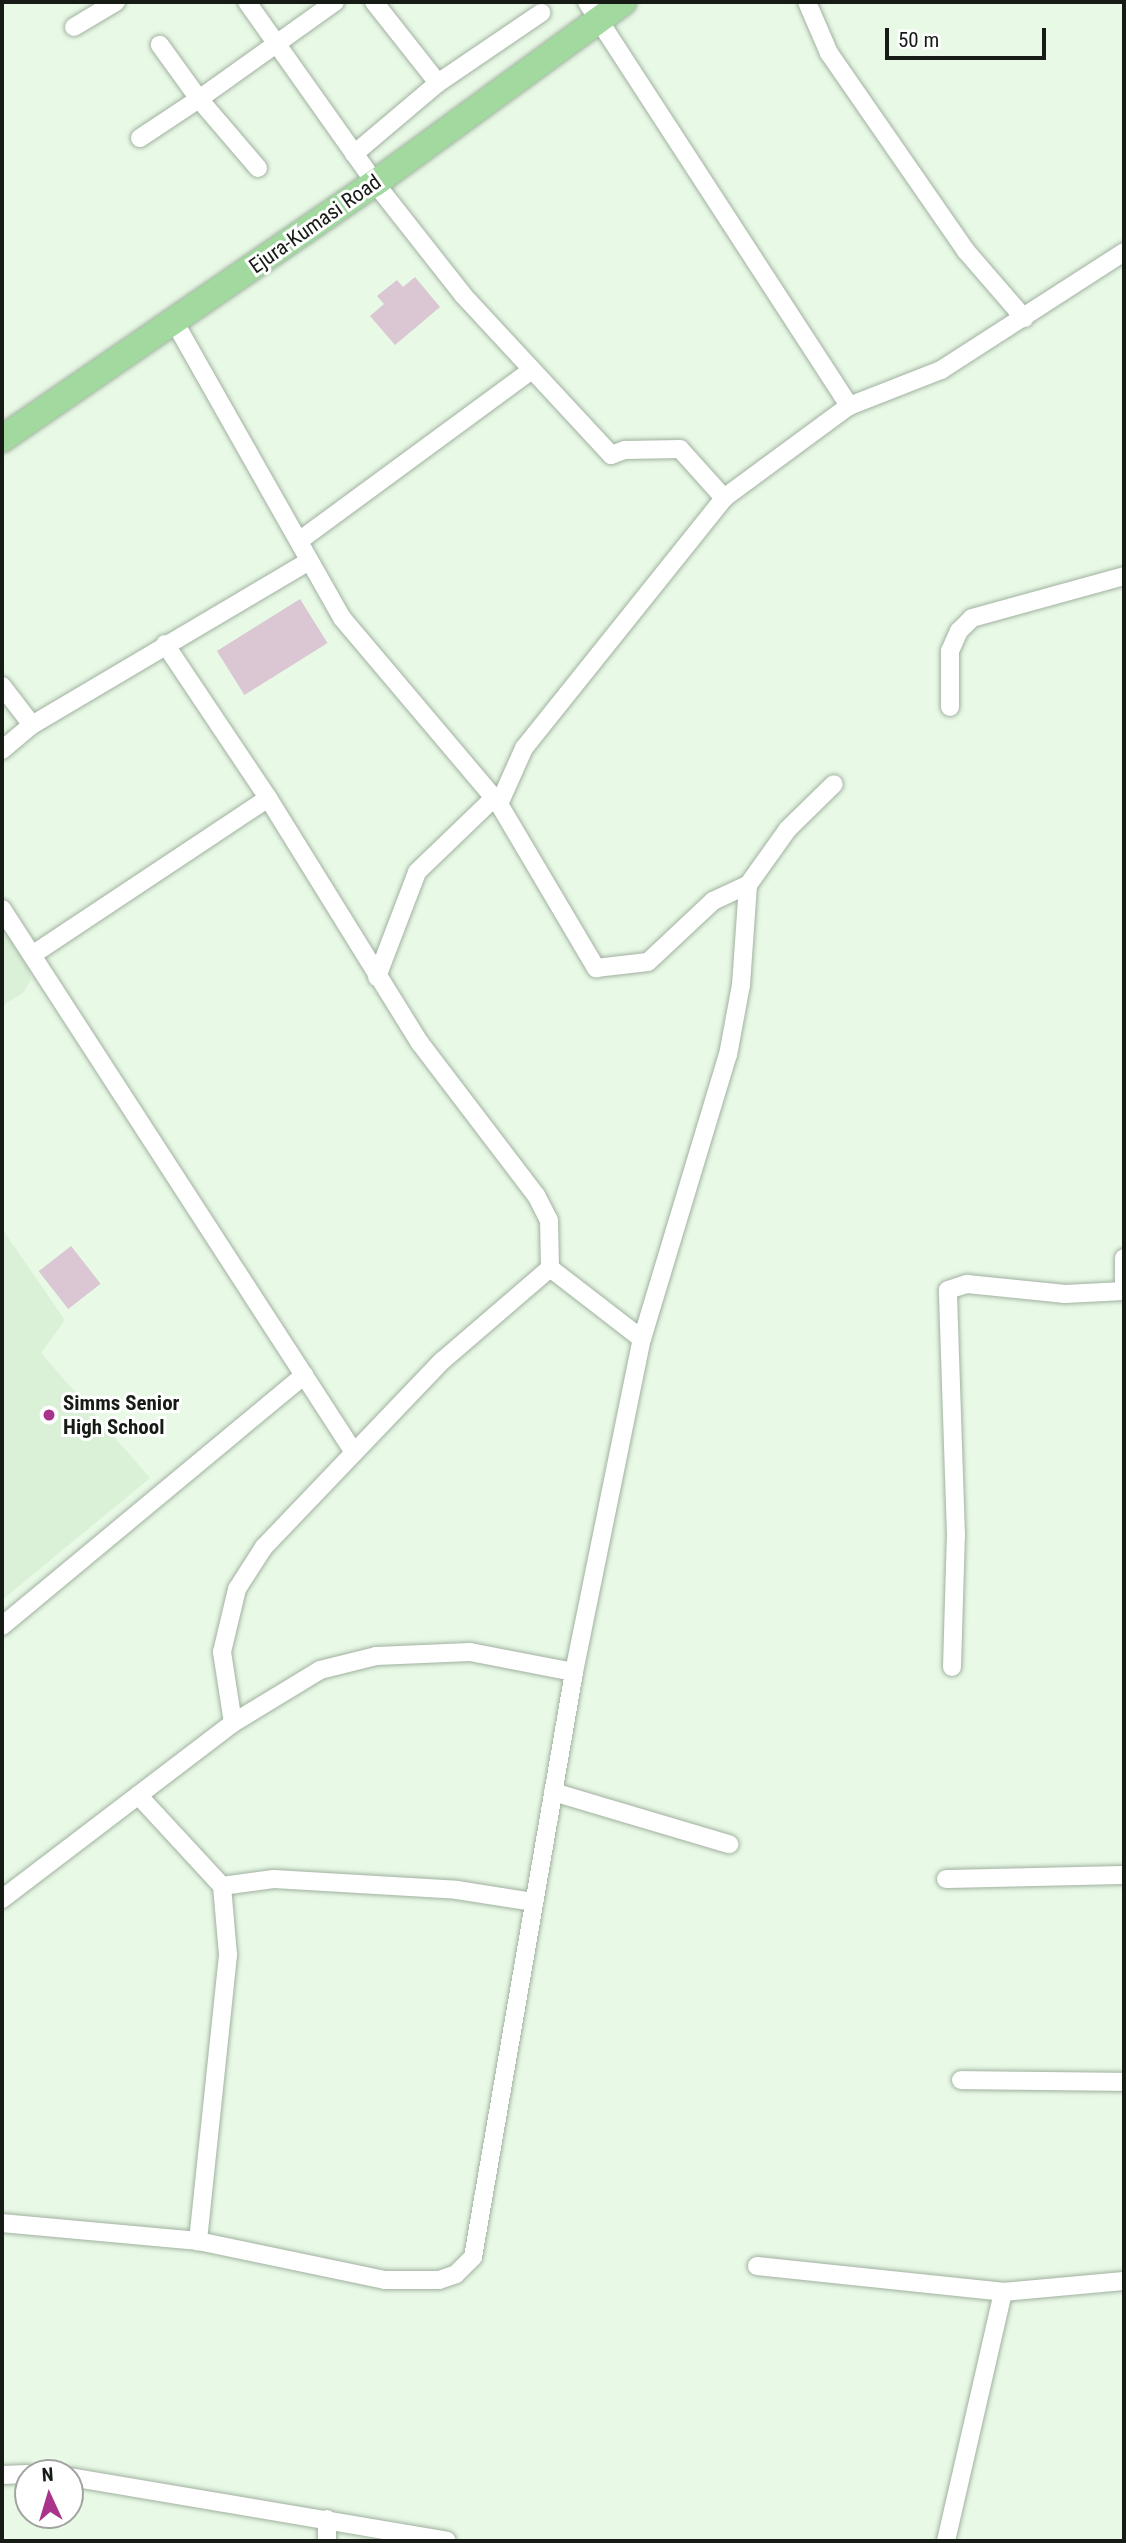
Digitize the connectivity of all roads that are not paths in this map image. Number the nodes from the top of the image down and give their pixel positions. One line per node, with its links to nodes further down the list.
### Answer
1 (113, 2): 9 (street)
2 (247, 2): 10 (street)
3 (335, 2): 10 (street)
4 (374, 2): 12 (street)
5 (622, 2): 7 (main road, Ejura-Kumasi Road)
6 (807, 2): 19 (street)
7 (593, 10): 17 (main road, Ejura-Kumasi Road); 22 (street)
8 (541, 13): 12 (street)
9 (74, 27)
10 (277, 40): 13 (street); 15 (street)
11 (160, 45): 13 (street)
12 (438, 83): 15 (street)
13 (199, 99): 14 (street); 16 (street)
14 (140, 138)
15 (354, 155): 17 (street)
16 (258, 168)
17 (375, 183): 20 (main road, Ejura-Kumasi Road); 21 (street)
18 (1124, 252): 19 (street)
19 (1024, 318): 22 (street)
20 (174, 321): 23 (main road, Ejura-Kumasi Road); 25 (street)
21 (533, 370): 24 (street); 25 (street)
22 (849, 406): 24 (street)
23 (2, 439)
24 (724, 498): 35 (street)
25 (299, 541): 26 (street)
26 (309, 561): 28 (street); 35 (street)
27 (1124, 576): 30 (street)
28 (165, 644): 31 (street); 34 (street)
29 (2, 686): 31 (street)
30 (950, 707)
31 (32, 726): 32 (street)
32 (2, 750)
33 (834, 784): 36 (street)
34 (268, 798): 38 (street); 39 (street)
35 (496, 801): 36 (street); 39 (street)
36 (748, 886): 43 (street)
37 (2, 909): 38 (street)
38 (32, 956): 44 (street)
39 (377, 976): 41 (street)
40 (1124, 1258): 42 (street)
41 (551, 1268): 43 (street); 45 (street)
42 (1124, 1289): 47 (street)
43 (642, 1339): 48 (street)
44 (304, 1375): 45 (street); 46 (street)
45 (353, 1451): 49 (street)
46 (2, 1626)
47 (953, 1667)
48 (574, 1672): 49 (street); 50 (street)
49 (233, 1723): 51 (street)
50 (553, 1792): 52 (street); 57 (street)
51 (138, 1796): 55 (street); 56 (street)
52 (729, 1844)
53 (1124, 1875): 54 (street)
54 (946, 1879)
55 (222, 1886): 57 (street); 61 (street)
56 (2, 1899)
57 (534, 1902): 61 (street)
58 (961, 2080): 59 (street)
59 (1124, 2082)
60 (2, 2223): 61 (street)
61 (198, 2241)
62 (757, 2266): 64 (street)
63 (1124, 2281): 64 (street)
64 (1003, 2292): 69 (street)
65 (84, 2479): 66 (street)
66 (327, 2519): 67 (street); 68 (street)
67 (327, 2541)
68 (447, 2541)
69 (946, 2541)

